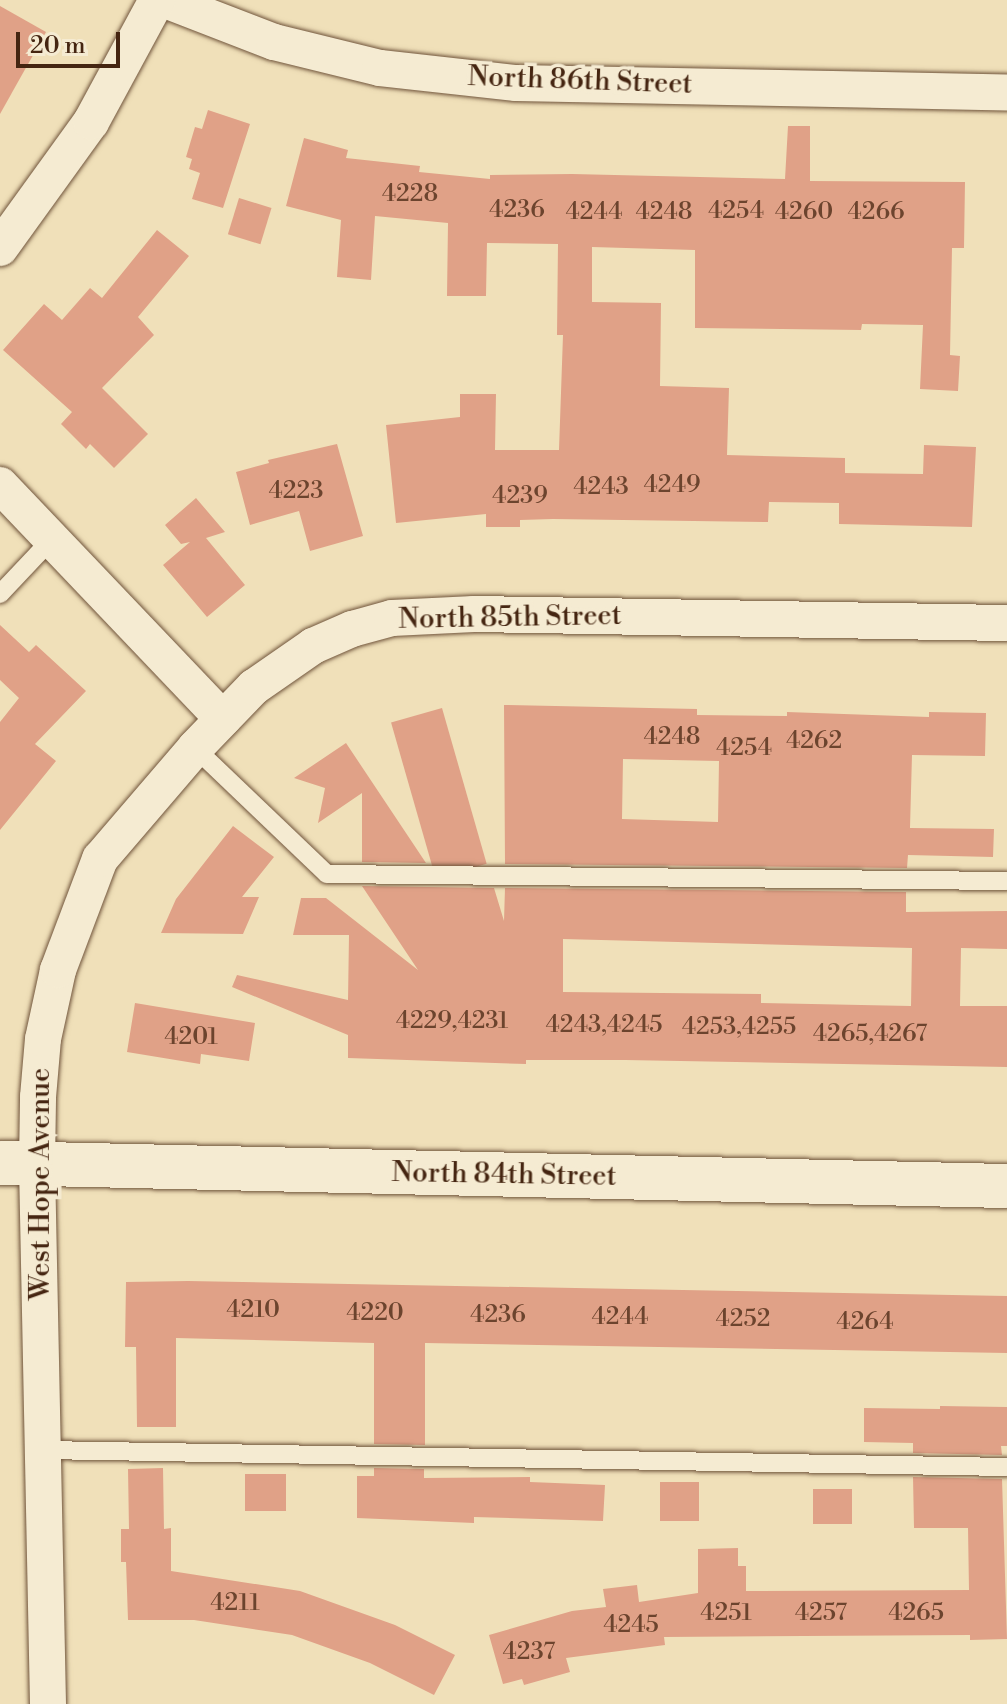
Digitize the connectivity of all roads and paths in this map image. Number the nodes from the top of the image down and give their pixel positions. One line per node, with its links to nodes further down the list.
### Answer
1 (157, 0): 4 (street)
2 (165, 0): 3 (street, North 86th Street)
3 (1007, 92)
4 (0, 248)
5 (0, 485): 6 (street)
6 (50, 541): 7 (lane); 9 (street)
7 (0, 594)
8 (1007, 623): 9 (street, North 85th Street)
9 (223, 719): 10 (street, West Hope Avenue)
10 (195, 748): 11 (lane); 12 (street, West Hope Avenue)
11 (1007, 881)
12 (18, 1164): 13 (street, North 84th Street); 14 (street, West Hope Avenue)
13 (1007, 1186)
14 (43, 1450): 15 (lane); 16 (street, West Hope Avenue)
15 (1007, 1467)
16 (48, 1704)

